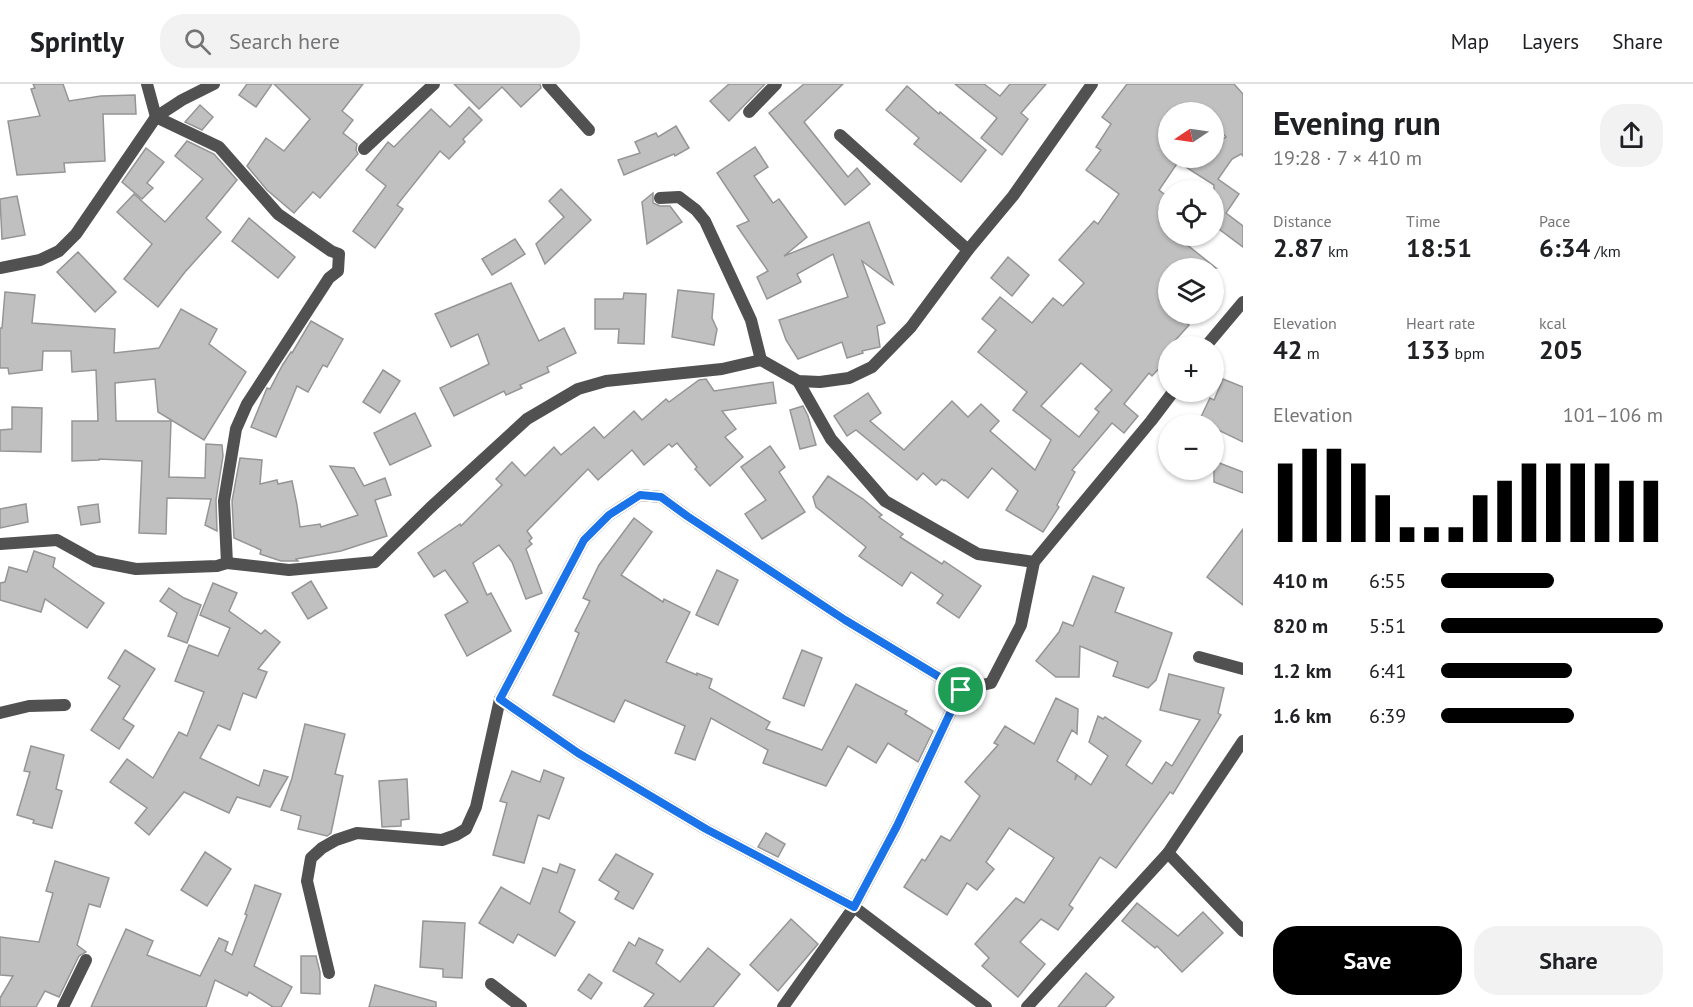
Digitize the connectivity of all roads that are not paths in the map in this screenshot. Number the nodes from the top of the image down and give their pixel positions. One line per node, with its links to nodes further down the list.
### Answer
1 (147, 84): 8 (street)
2 (214, 84): 8 (street)
3 (434, 84): 11 (street)
4 (548, 84): 9 (street)
5 (776, 84): 7 (street)
6 (1092, 84): 13 (street)
7 (749, 112)
8 (156, 117): 14 (street); 22 (street)
9 (588, 130)
10 (840, 135): 13 (street)
11 (364, 149)
12 (660, 198): 17 (street)
13 (968, 250): 18 (street)
14 (0, 268)
15 (1243, 302): 16 (street)
16 (1214, 336)
17 (761, 360): 18 (street); 22 (street)
18 (798, 381): 21 (street)
19 (1166, 402): 21 (street)
20 (0, 544): 22 (street)
21 (1034, 562): 25 (street)
22 (227, 563)
23 (1199, 657): 24 (street)
24 (1243, 669)
25 (961, 690): 26 (street); 31 (street)
26 (500, 699): 31 (street); 34 (street)
27 (65, 705): 28 (street)
28 (0, 713)
29 (1243, 741): 30 (street)
30 (1168, 853): 32 (street); 40 (street)
31 (854, 907): 38 (street); 39 (street)
32 (1243, 931)
33 (86, 960): 36 (street)
34 (329, 973)
35 (491, 984): 37 (street)
36 (63, 1007)
37 (521, 1007)
38 (783, 1007)
39 (986, 1007)
40 (1027, 1007)

